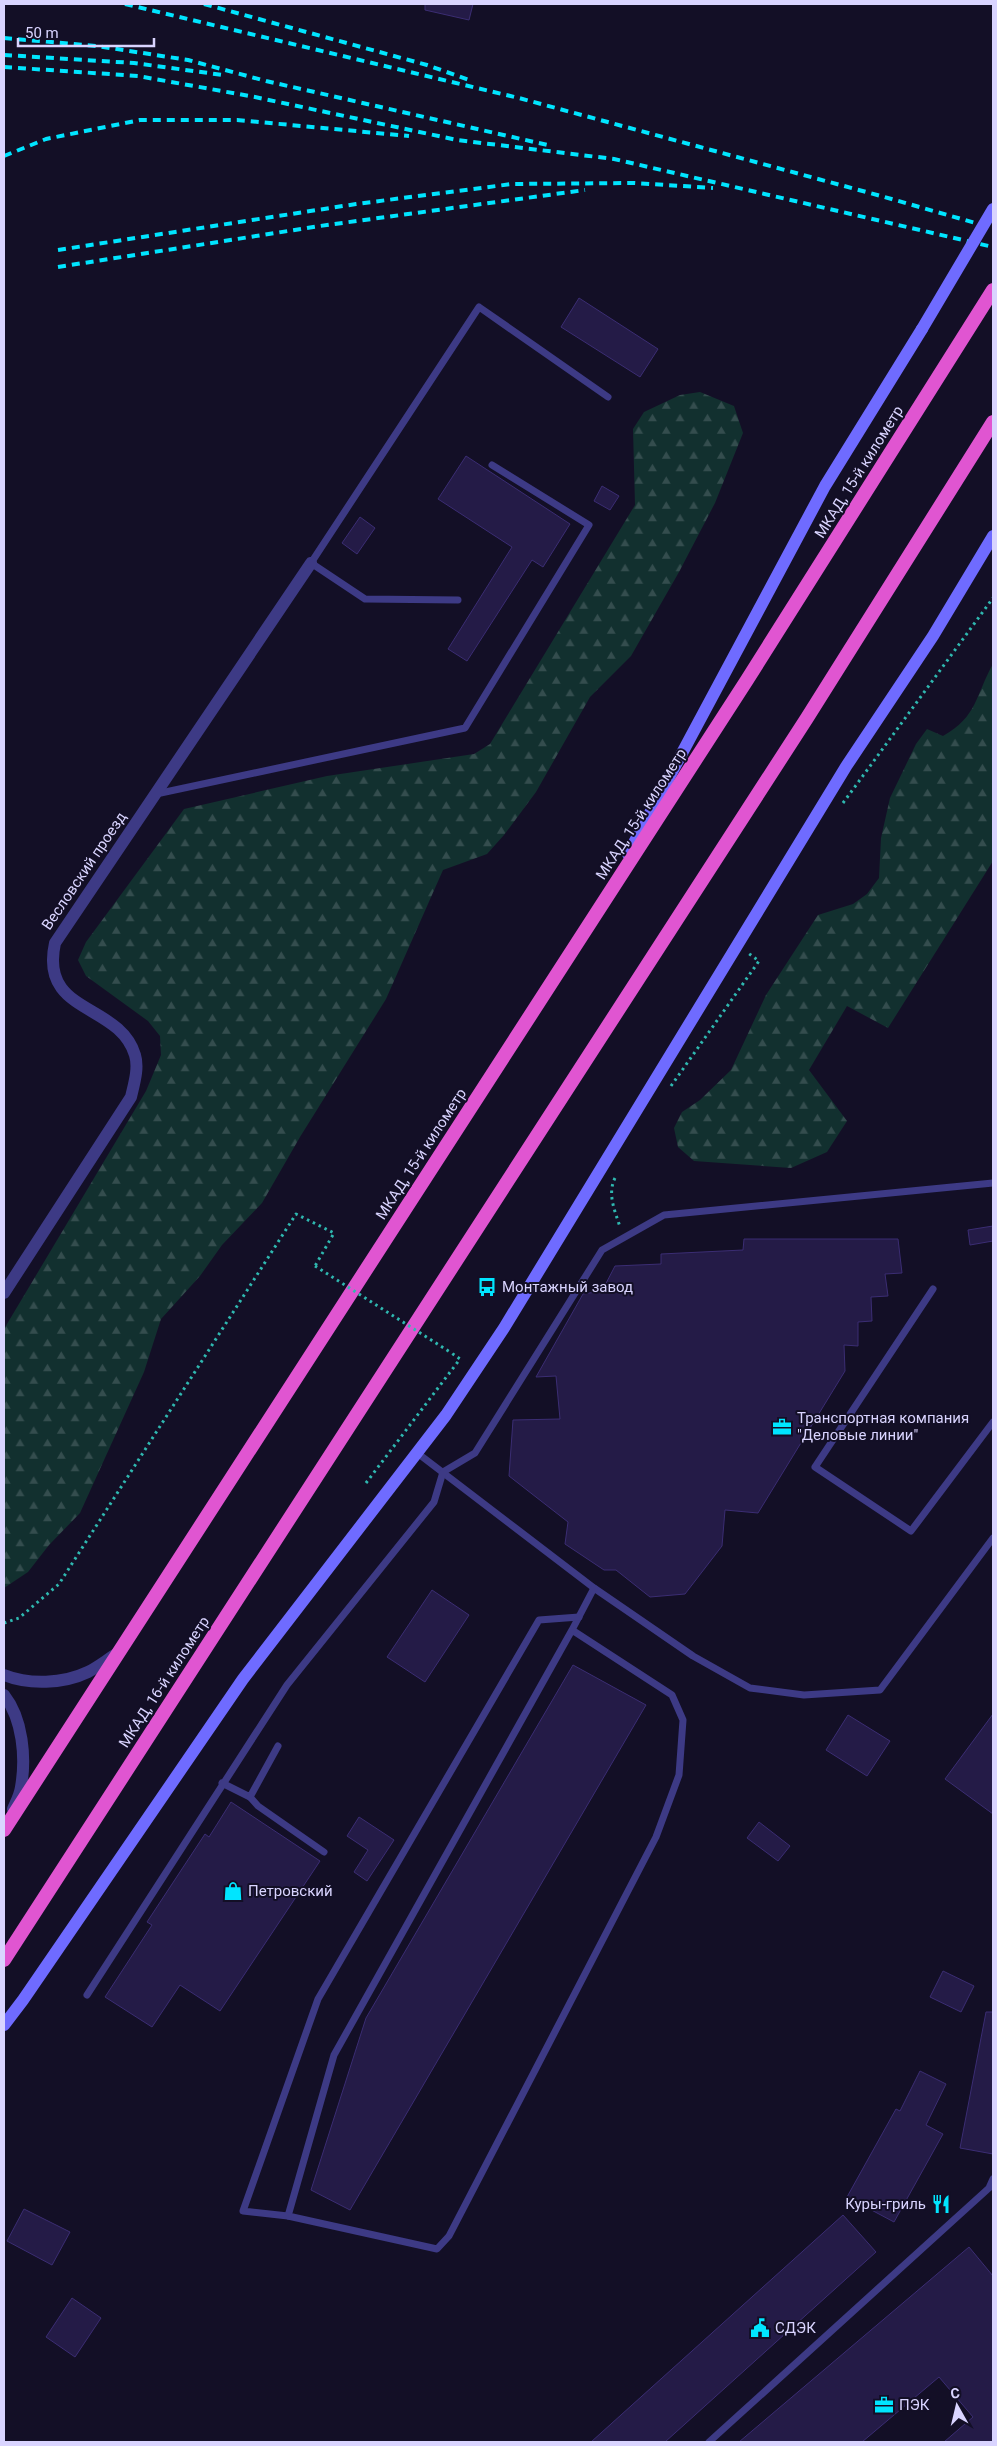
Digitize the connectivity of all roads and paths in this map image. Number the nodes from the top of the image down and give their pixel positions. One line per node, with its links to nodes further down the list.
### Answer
1 (993, 208): 12 (main road, bridge)
2 (993, 290): 12 (highway, МКАД, 15-й километр)
3 (608, 397): 7 (lane)
4 (993, 422): 37 (highway, МКАД, 16-й километр)
5 (492, 465): 10 (lane)
6 (993, 536): 21 (main road)
7 (311, 564): 9 (lane); 10 (street, Весловский проезд)
8 (993, 598): 11 (path)
9 (458, 600)
10 (155, 795): 19 (street, Весловский проезд)
11 (843, 804)
12 (598, 911): 29 (highway, МКАД, 15-й километр)
13 (745, 952): 14 (path)
14 (669, 1089)
15 (618, 1170): 17 (path)
16 (993, 1183): 17 (lane)
17 (624, 1237): 22 (lane)
18 (933, 1289): 20 (lane)
19 (4, 1293)
20 (993, 1422)
21 (416, 1452): 22 (lane); 39 (main road)
22 (443, 1472): 25 (lane); 33 (lane)
23 (366, 1483): 27 (path, bridge)
24 (993, 1538): 25 (lane)
25 (594, 1588): 26 (lane)
26 (579, 1617): 28 (lane); 43 (lane)
27 (4, 1623)
28 (572, 1630): 43 (lane); 43 (lane)
29 (118, 1653): 30 (street); 35 (highway)
30 (4, 1676)
31 (4, 1695): 35 (street)
32 (278, 1746): 34 (lane)
33 (222, 1783): 34 (lane); 38 (lane)
34 (250, 1797): 36 (lane)
35 (4, 1830)
36 (324, 1852)
37 (4, 1960)
38 (88, 1995)
39 (23, 2000): 40 (main road); 41 (main road)
40 (4, 2025)
41 (4, 2036)
42 (993, 2179): 44 (lane)
43 (288, 2216)
44 (709, 2442)

